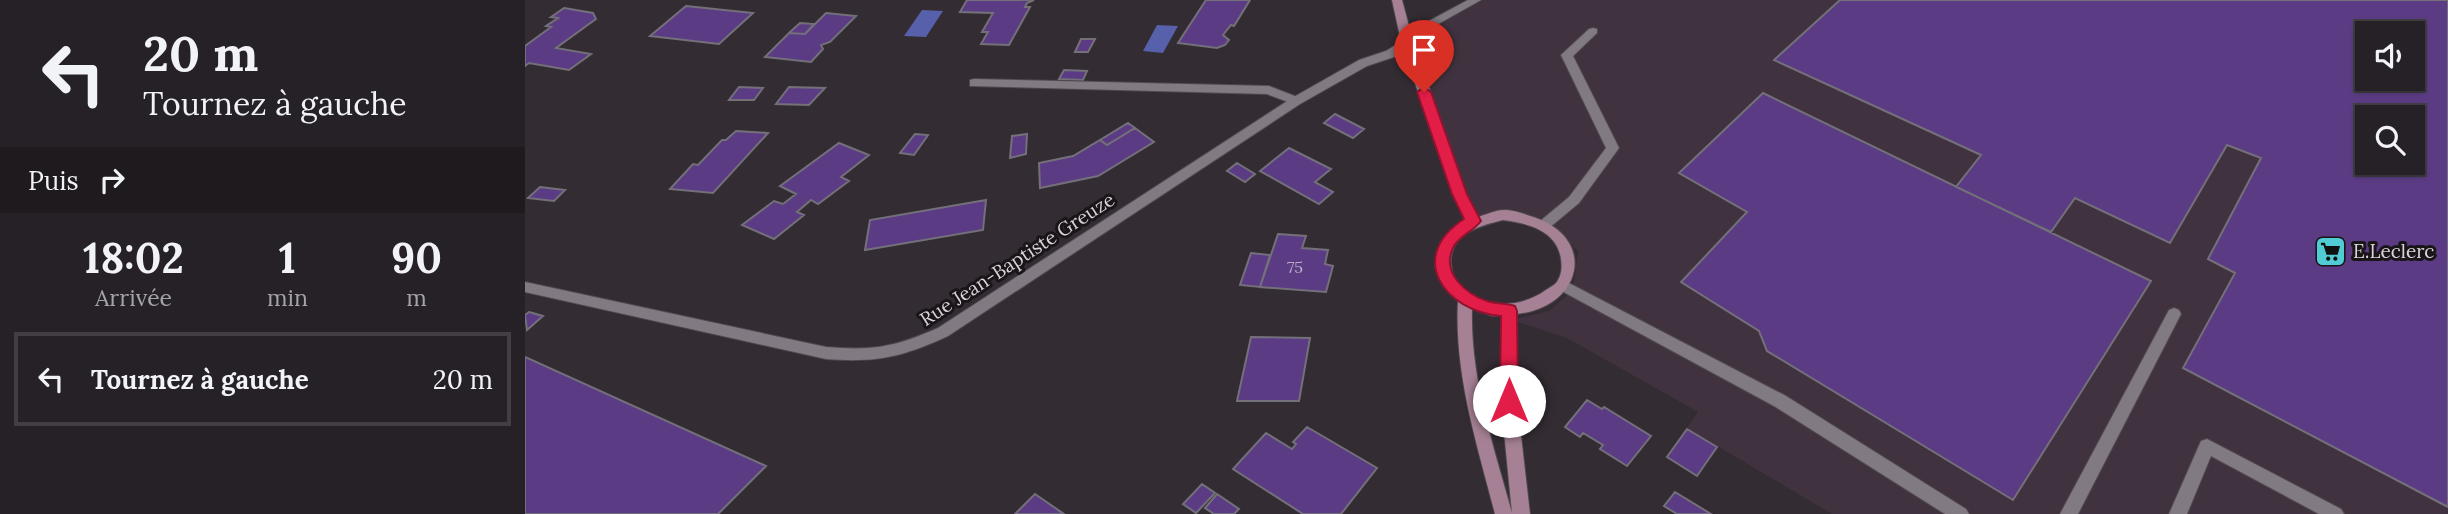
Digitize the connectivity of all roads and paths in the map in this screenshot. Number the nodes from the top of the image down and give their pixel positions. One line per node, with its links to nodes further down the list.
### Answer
1 (1398, 0): 4 (street)
2 (1476, 0): 4 (street, Rue Jean-Baptiste Greuze)
3 (1593, 31): 8 (street)
4 (1407, 41): 6 (street, Rue Jean-Baptiste Greuze); 7 (street)
5 (974, 83): 6 (street)
6 (1296, 101): 10 (street, Rue Jean-Baptiste Greuze)
7 (1473, 221): 8 (street); 11 (street)
8 (1545, 225): 9 (street)
9 (1563, 285): 12 (street); 17 (street)
10 (525, 287)
11 (1465, 300): 12 (street); 15 (street)
12 (1509, 311): 16 (street)
13 (2174, 314): 18 (street)
14 (2325, 511): 19 (street)
15 (1504, 514)
16 (1521, 514)
17 (1960, 514)
18 (2069, 514)
19 (2178, 514)

